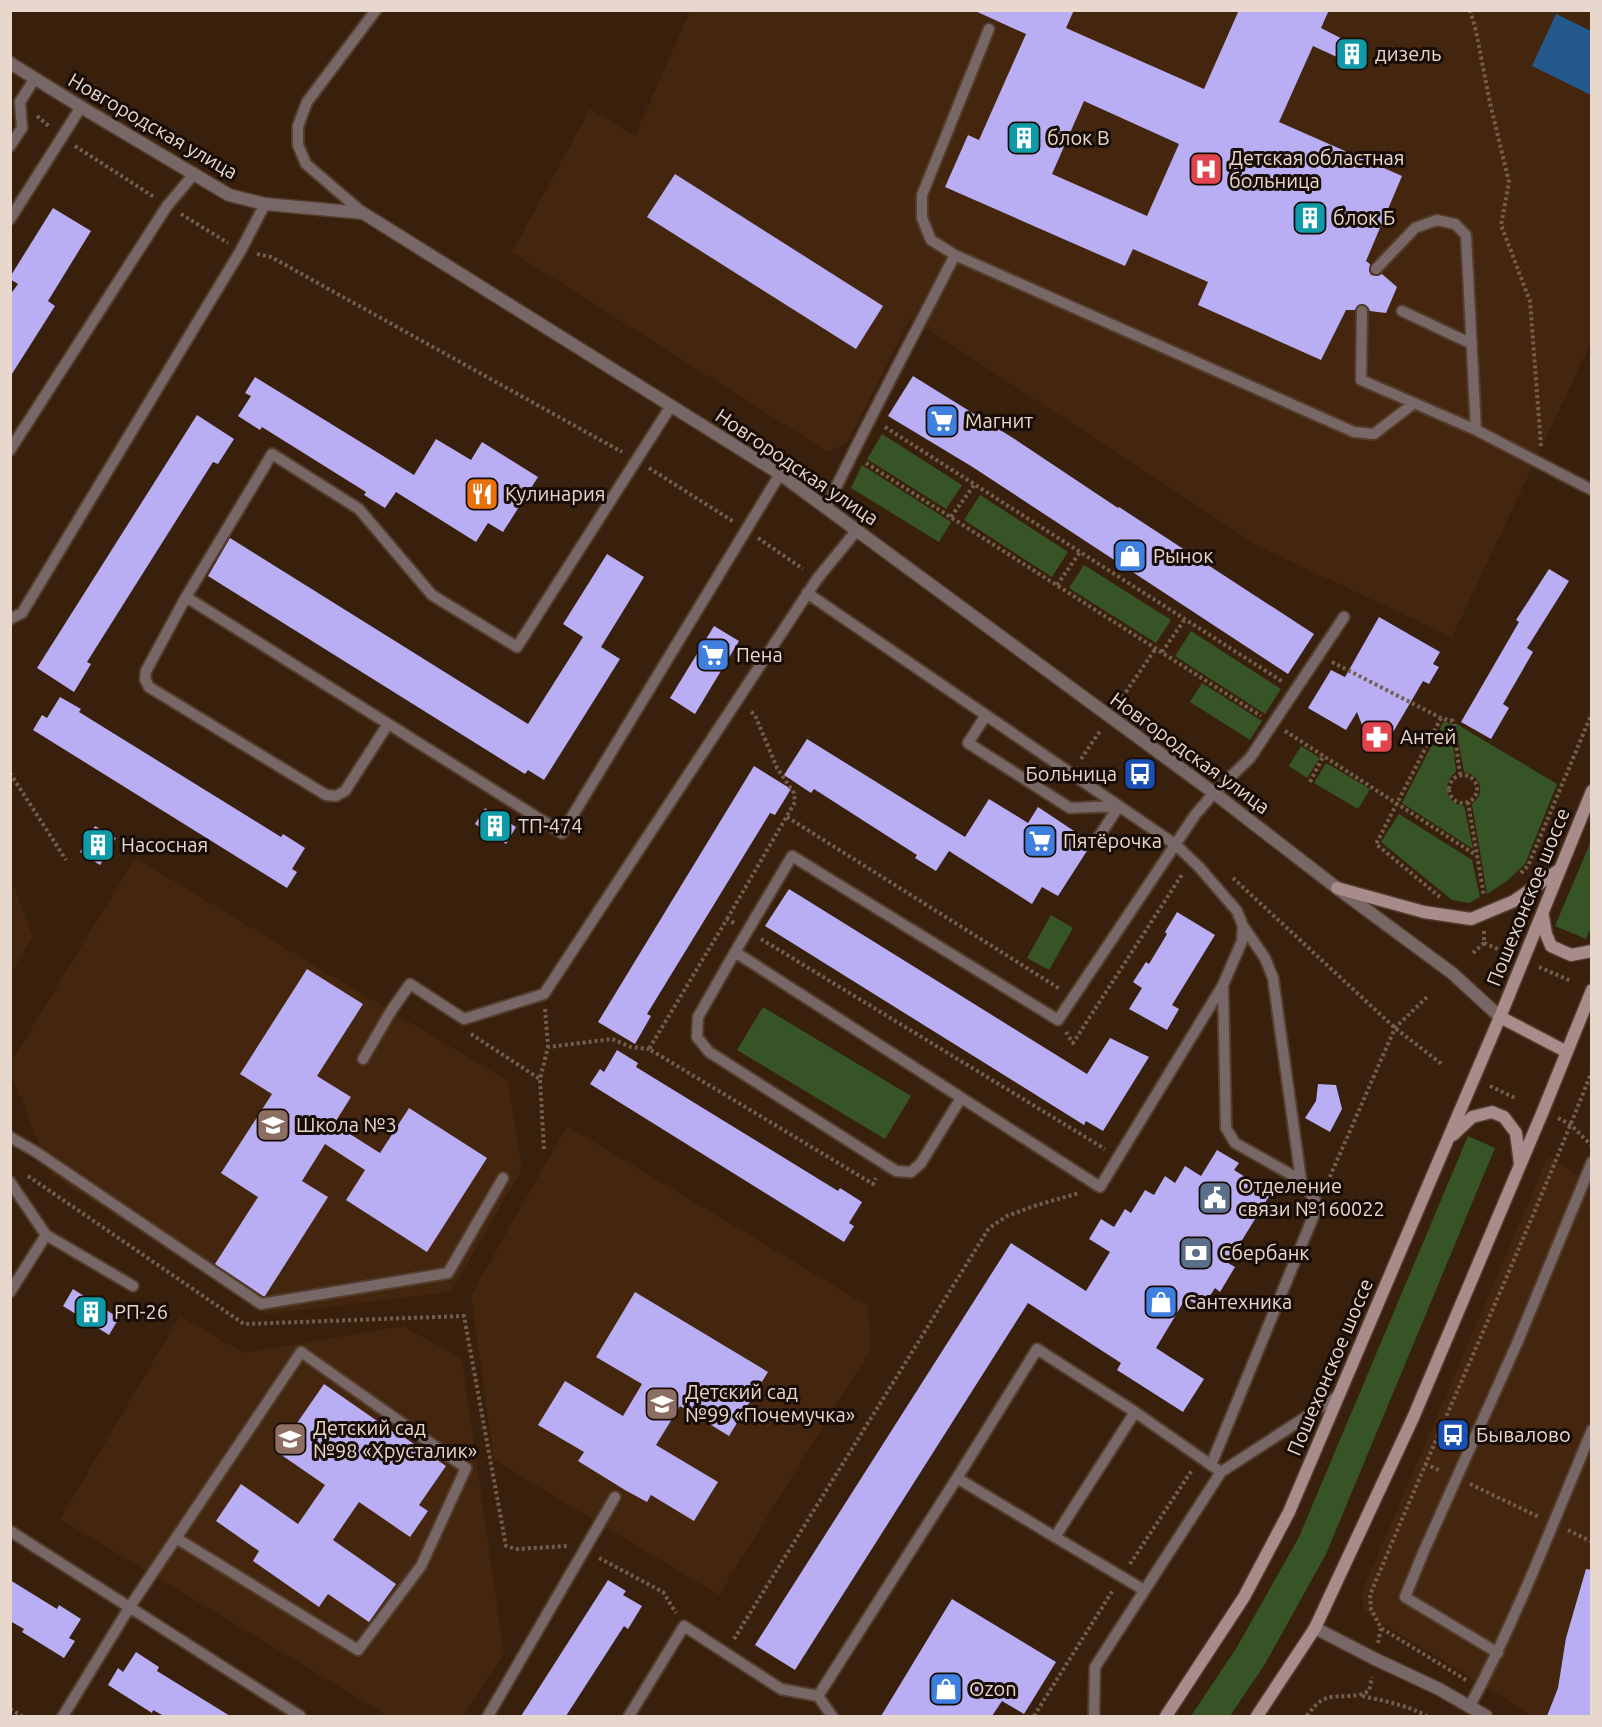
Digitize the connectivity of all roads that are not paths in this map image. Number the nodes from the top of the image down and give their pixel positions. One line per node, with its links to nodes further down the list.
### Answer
1 (376, 10): 9 (lane)
2 (989, 29): 11 (lane)
3 (10, 63): 4 (street, Новгородская улица)
4 (35, 78): 5 (street, Новгородская улица); 6 (lane)
5 (81, 107): 7 (street, Новгородская улица); 10 (lane)
6 (10, 146)
7 (194, 174): 8 (street, Новгородская улица); 19 (lane)
8 (265, 204): 9 (street, Новгородская улица); 27 (lane)
9 (363, 213): 17 (street, Новгородская улица)
10 (10, 219)
11 (955, 255): 16 (lane); 22 (lane)
12 (1376, 269): 15 (lane)
13 (1362, 310): 16 (lane)
14 (1402, 311): 15 (lane)
15 (1472, 344): 18 (lane)
16 (1414, 403): 18 (lane)
17 (671, 406): 20 (street, Новгородская улица); 25 (lane)
18 (1476, 430): 21 (lane)
19 (10, 450)
20 (780, 474): 22 (street, Новгородская улица); 29 (lane)
21 (1592, 490)
22 (826, 508): 23 (street, Новгородская улица)
23 (857, 530): 24 (lane); 31 (street, Новгородская улица)
24 (807, 593): 28 (lane); 45 (lane)
25 (186, 597): 29 (lane); 29 (lane)
26 (1344, 617): 31 (lane)
27 (10, 619)
28 (986, 715): 32 (lane); 32 (lane)
29 (388, 724)
30 (1592, 791): 35 (main road, Пошехонское шоссе)
31 (1214, 793): 34 (lane); 36 (street, Новгородская улица)
32 (1119, 806): 33 (lane); 34 (lane)
33 (1098, 838)
34 (1176, 845): 38 (lane); 40 (lane)
35 (1559, 870): 36 (main road); 37 (main road, Пошехонское шоссе)
36 (1337, 888): 43 (street, Новгородская улица)
37 (1542, 914): 39 (main road); 43 (main road, Пошехонское шоссе)
38 (1243, 926): 41 (lane); 52 (lane)
39 (1592, 951)
40 (735, 952): 46 (lane); 46 (lane)
41 (1223, 985): 46 (lane); 52 (lane)
42 (1592, 990): 44 (main road)
43 (1500, 1017): 44 (main road, Пошехонское шоссе); 48 (main road, Пошехонское шоссе)
44 (1567, 1052): 50 (main road)
45 (363, 1059)
46 (961, 1098)
47 (10, 1137): 51 (lane)
48 (1447, 1142): 50 (main road); 57 (main road, Пошехонское шоссе)
49 (1592, 1162): 70 (lane)
50 (1520, 1165): 69 (main road)
51 (503, 1178)
52 (1301, 1180): 60 (lane)
53 (10, 1182): 54 (lane)
54 (46, 1235): 55 (lane); 56 (lane)
55 (133, 1286)
56 (10, 1292)
57 (1338, 1396): 61 (lane); 79 (main road, Пошехонское шоссе)
58 (1135, 1412): 60 (lane); 62 (lane); 66 (lane)
59 (1592, 1430): 70 (lane)
60 (1211, 1465): 61 (lane)
61 (1221, 1472): 67 (lane)
62 (957, 1478): 66 (lane); 71 (lane)
63 (615, 1497): 75 (lane)
64 (10, 1532): 68 (lane)
65 (176, 1538): 65 (lane); 68 (lane)
66 (1055, 1538): 67 (lane)
67 (1144, 1590): 78 (lane)
68 (129, 1608): 73 (lane); 74 (lane)
69 (1315, 1628): 72 (street); 80 (main road)
70 (1498, 1653): 72 (lane)
71 (818, 1696): 76 (lane); 77 (lane)
72 (1470, 1706): 81 (street)
73 (63, 1716)
74 (300, 1716)
75 (488, 1716)
76 (629, 1716)
77 (832, 1716)
78 (1094, 1716)
79 (1166, 1716)
80 (1257, 1716)
81 (1485, 1716)

